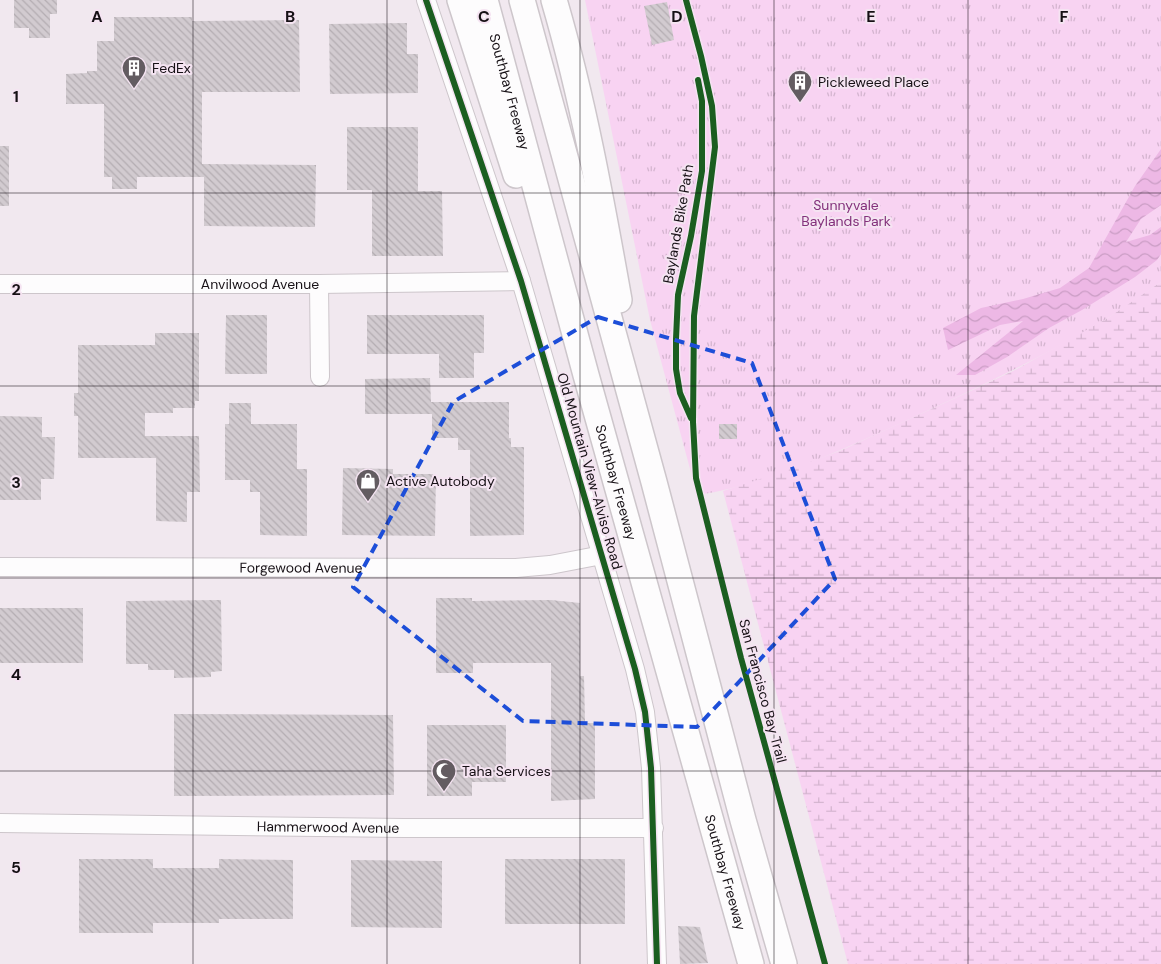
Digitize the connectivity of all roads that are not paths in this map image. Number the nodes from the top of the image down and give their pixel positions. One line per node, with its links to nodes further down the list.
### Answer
1 (426, 0): 8 (street, Old Mountain View-Alviso Road)
2 (485, 0): 11 (highway, Southbay Freeway)
3 (522, 0): 13 (highway)
4 (554, 0): 7 (highway)
5 (558, 0): 7 (highway)
6 (460, 4): 11 (highway)
7 (567, 44): 13 (highway)
8 (521, 281): 10 (street, Anvilwood Avenue); 14 (street, Old Mountain View-Alviso Road)
9 (0, 284): 10 (street, Anvilwood Avenue)
10 (319, 284): 12 (street)
11 (586, 375): 19 (highway, Southbay Freeway)
12 (320, 377)
13 (654, 482): 20 (highway)
14 (602, 555): 15 (street, Forgewood Avenue); 17 (street, Old Mountain View-Alviso Road)
15 (0, 567)
16 (0, 823): 17 (street, Hammerwood Avenue)
17 (654, 828): 18 (street, Old Mountain View-Alviso Road)
18 (658, 964)
19 (751, 964)
20 (784, 964)

